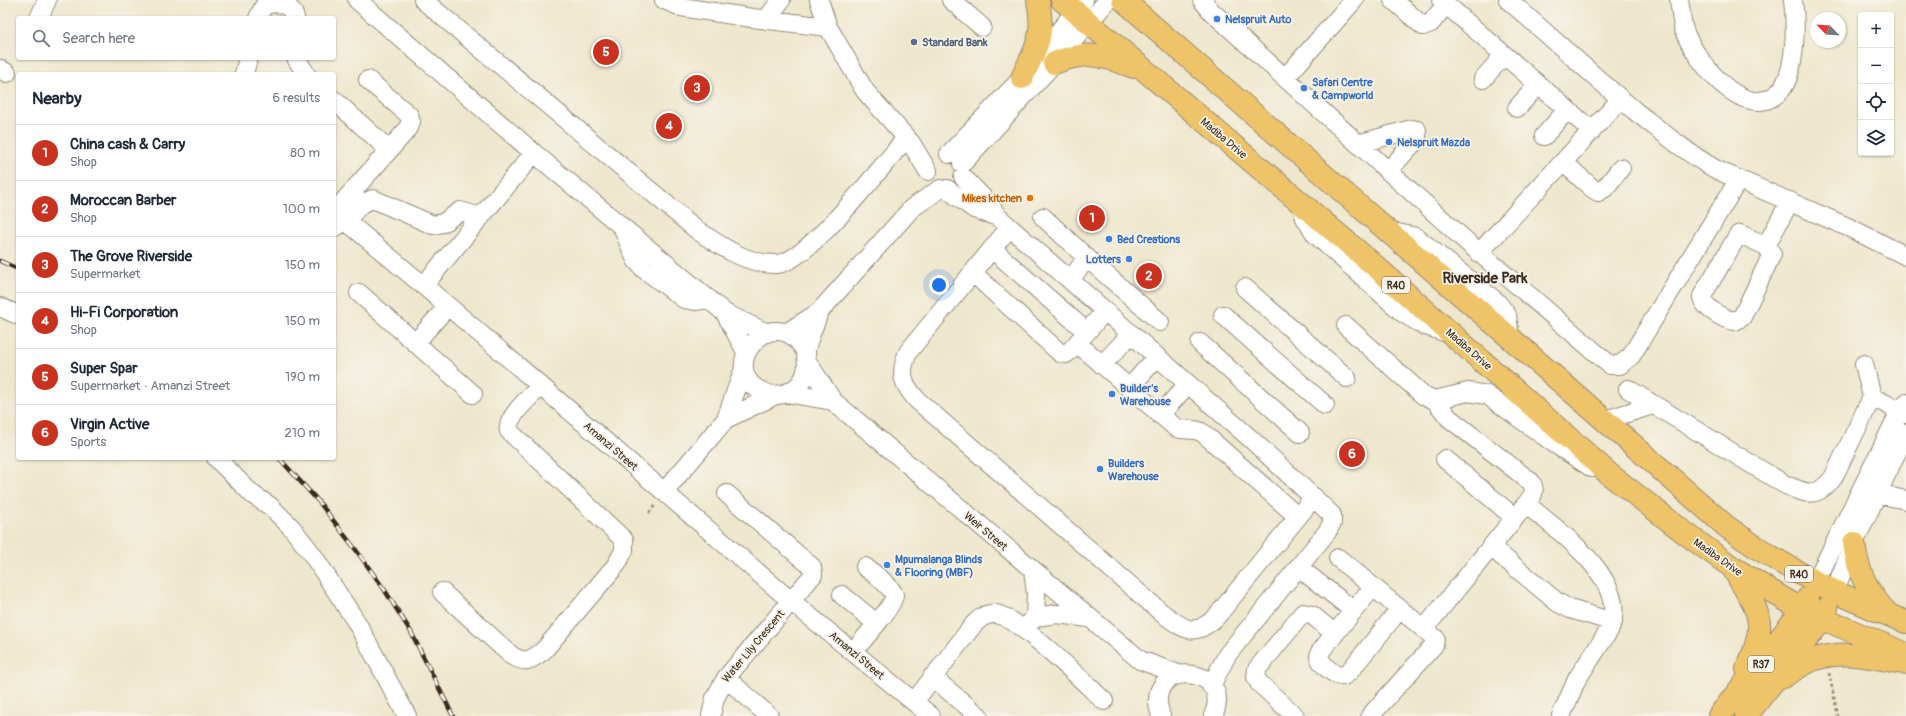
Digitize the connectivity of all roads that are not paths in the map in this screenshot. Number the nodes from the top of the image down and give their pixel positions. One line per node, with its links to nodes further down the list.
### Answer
1 (47, 0): 23 (street)
2 (357, 0): 27 (street)
3 (374, 0): 27 (street)
4 (423, 0): 48 (street)
5 (664, 0): 19 (street)
6 (781, 0): 26 (street)
7 (951, 0): 29 (street)
8 (1038, 0): 37 (main road)
9 (1108, 0): 21 (street)
10 (1123, 0): 22 (main road, R40)
11 (1202, 0): 38 (street)
12 (1354, 0): 38 (street)
13 (1393, 0): 18 (street)
14 (1508, 0): 42 (street)
15 (1679, 0): 16 (street)
16 (1793, 0)
17 (821, 1): 28 (street)
18 (1443, 2): 30 (street)
19 (684, 4): 20 (street)
20 (726, 7): 26 (street)
21 (1077, 9): 33 (street); 36 (main road, Madiba Drive / R40); 37 (street)
22 (1144, 9): 108 (main road, R40)
23 (40, 16)
24 (259, 16): 25 (street)
25 (294, 16)
26 (766, 20): 28 (street)
27 (387, 26): 51 (street)
28 (828, 27): 48 (street)
29 (982, 27)
30 (1504, 55): 39 (street); 41 (street)
31 (248, 60): 34 (street)
32 (297, 60): 35 (street)
33 (1054, 63): 36 (main road); 53 (street)
34 (244, 72)
35 (305, 72)
36 (1146, 72): 114 (main road, Madiba Drive / R40)
37 (1022, 78): 53 (street)
38 (1285, 78): 49 (street)
39 (1483, 79)
40 (368, 80): 50 (street)
41 (1538, 85): 44 (street); 45 (street)
42 (1621, 99): 46 (street); 56 (street)
43 (336, 102): 50 (street)
44 (1518, 108)
45 (1567, 110): 46 (street); 47 (street)
46 (1592, 131): 52 (street)
47 (1544, 136)
48 (908, 141): 53 (street); 57 (street)
49 (1358, 144): 55 (street); 55 (street)
50 (389, 150): 61 (street)
51 (534, 153): 59 (street); 77 (street)
52 (1563, 162): 54 (street); 66 (street)
53 (953, 163): 57 (street); 57 (street); 62 (street)
54 (1621, 168)
55 (1388, 171): 66 (street)
56 (1739, 180): 58 (street); 66 (street)
57 (936, 181): 62 (street); 76 (street)
58 (1790, 201): 63 (street); 65 (street)
59 (481, 217): 61 (street); 70 (street)
60 (1043, 217): 67 (street)
61 (337, 218): 70 (street, Amanzi Street)
62 (1004, 223): 64 (street); 69 (street)
63 (1766, 246): 63 (street)
64 (992, 250): 68 (street); 85 (street)
65 (1904, 251)
66 (1479, 253)
67 (1087, 258): 69 (street); 80 (street)
68 (973, 273): 85 (street); 122 (street)
69 (1070, 280): 75 (street)
70 (424, 285): 73 (street, Amanzi Street)
71 (1245, 288): 93 (street)
72 (359, 293): 86 (street)
73 (448, 306): 86 (street); 95 (street, Amanzi Street)
74 (0, 307): 78 (street)
75 (1105, 311): 84 (street); 85 (street)
76 (819, 312): 83 (street); 89 (street)
77 (726, 313): 82 (street); 90 (street)
78 (16, 314)
79 (1223, 315): 103 (street)
80 (1160, 322)
81 (1346, 326): 101 (street)
82 (767, 333): 83 (street); 90 (street)
83 (786, 333): 89 (street)
84 (1131, 334): 88 (street); 92 (street)
85 (1082, 338): 92 (street)
86 (415, 343): 98 (street)
87 (1200, 343): 109 (street)
88 (1157, 356): 94 (street); 96 (street)
89 (807, 358): 99 (street); 102 (street, Weir Street)
90 (745, 360): 99 (street); 107 (street)
91 (1864, 364): 100 (street)
92 (1102, 365): 96 (street)
93 (1347, 378)
94 (1188, 384): 106 (street); 119 (street)
95 (541, 386): 116 (street, Amanzi Street); 133 (street)
96 (1129, 388): 106 (street)
97 (1628, 389): 104 (street)
98 (473, 394)
99 (781, 394): 102 (street); 107 (street)
100 (1872, 397): 105 (street); 113 (street)
101 (1436, 400): 114 (street); 121 (street)
102 (833, 401): 130 (street, Weir Street)
103 (1325, 404)
104 (1653, 405): 108 (street); 113 (street)
105 (1904, 409): 115 (street)
106 (1160, 414): 122 (street)
107 (726, 418): 116 (street)
108 (1605, 420): 131 (main road, R40)
109 (1300, 433)
110 (1906, 433): 118 (street)
111 (1445, 459): 123 (street)
112 (218, 460): 162 (street)
113 (1839, 466): 115 (street)
114 (1610, 474): 129 (main road, Madiba Drive / R40)
115 (1866, 479): 131 (street)
116 (664, 492): 135 (street, Amanzi Street)
117 (727, 494): 135 (street, Water Lily Crescent)
118 (1877, 494): 120 (street); 124 (street)
119 (1314, 497): 122 (street); 128 (street)
120 (1906, 500)
121 (1526, 504): 123 (street); 142 (street)
122 (1298, 517)
123 (1515, 518): 125 (street)
124 (1854, 543): 131 (street); 140 (main road)
125 (1491, 547): 142 (street); 145 (street)
126 (1338, 558): 132 (street)
127 (865, 567): 143 (street)
128 (1298, 567): 136 (street); 149 (street)
129 (1732, 568): 138 (main road, Madiba Drive / R40); 160 (main road)
130 (1033, 570): 139 (street, Weir Street); 144 (street)
131 (1825, 587): 138 (main road, R37); 140 (main road, R40); 141 (main road, R37)
132 (1372, 588): 136 (street); 137 (street)
133 (442, 592)
134 (842, 595): 143 (street)
135 (791, 601): 147 (street, Amanzi Street); 154 (street, Water Lily Crescent)
136 (1353, 610): 146 (street)
137 (1399, 610): 145 (street); 146 (street)
138 (1802, 610): 141 (main road, Madiba Drive / R40); 160 (main road, R37)
139 (1090, 618): 144 (street); 150 (street, Weir Street)
140 (1897, 619)
141 (1822, 620): 148 (main road, Madiba Drive / R40); 155 (main road, R37)
142 (1613, 622): 170 (street)
143 (876, 623): 147 (street)
144 (1030, 623): 153 (street); 158 (street)
145 (1424, 629): 169 (street)
146 (1334, 633): 168 (street)
147 (853, 652): 159 (street, Amanzi Street)
148 (1906, 654)
149 (1227, 655): 152 (street); 156 (street)
150 (1140, 660): 152 (street); 157 (street)
151 (1906, 663): 155 (main road)
152 (1186, 674): 156 (street); 157 (street)
153 (932, 677): 159 (street); 166 (street)
154 (726, 678): 163 (street, Water Lily Crescent); 164 (street)
155 (1772, 683): 160 (main road, R37)
156 (1211, 686): 161 (street)
157 (1158, 696): 167 (street)
158 (1104, 701)
159 (914, 702): 165 (street, Amanzi Street)
160 (1740, 707): 171 (main road, R37)
161 (1216, 715)
162 (407, 716)
163 (710, 716)
164 (768, 716)
165 (931, 716)
166 (979, 716)
167 (1160, 716)
168 (1295, 716)
169 (1370, 716)
170 (1561, 716)
171 (1719, 716)

